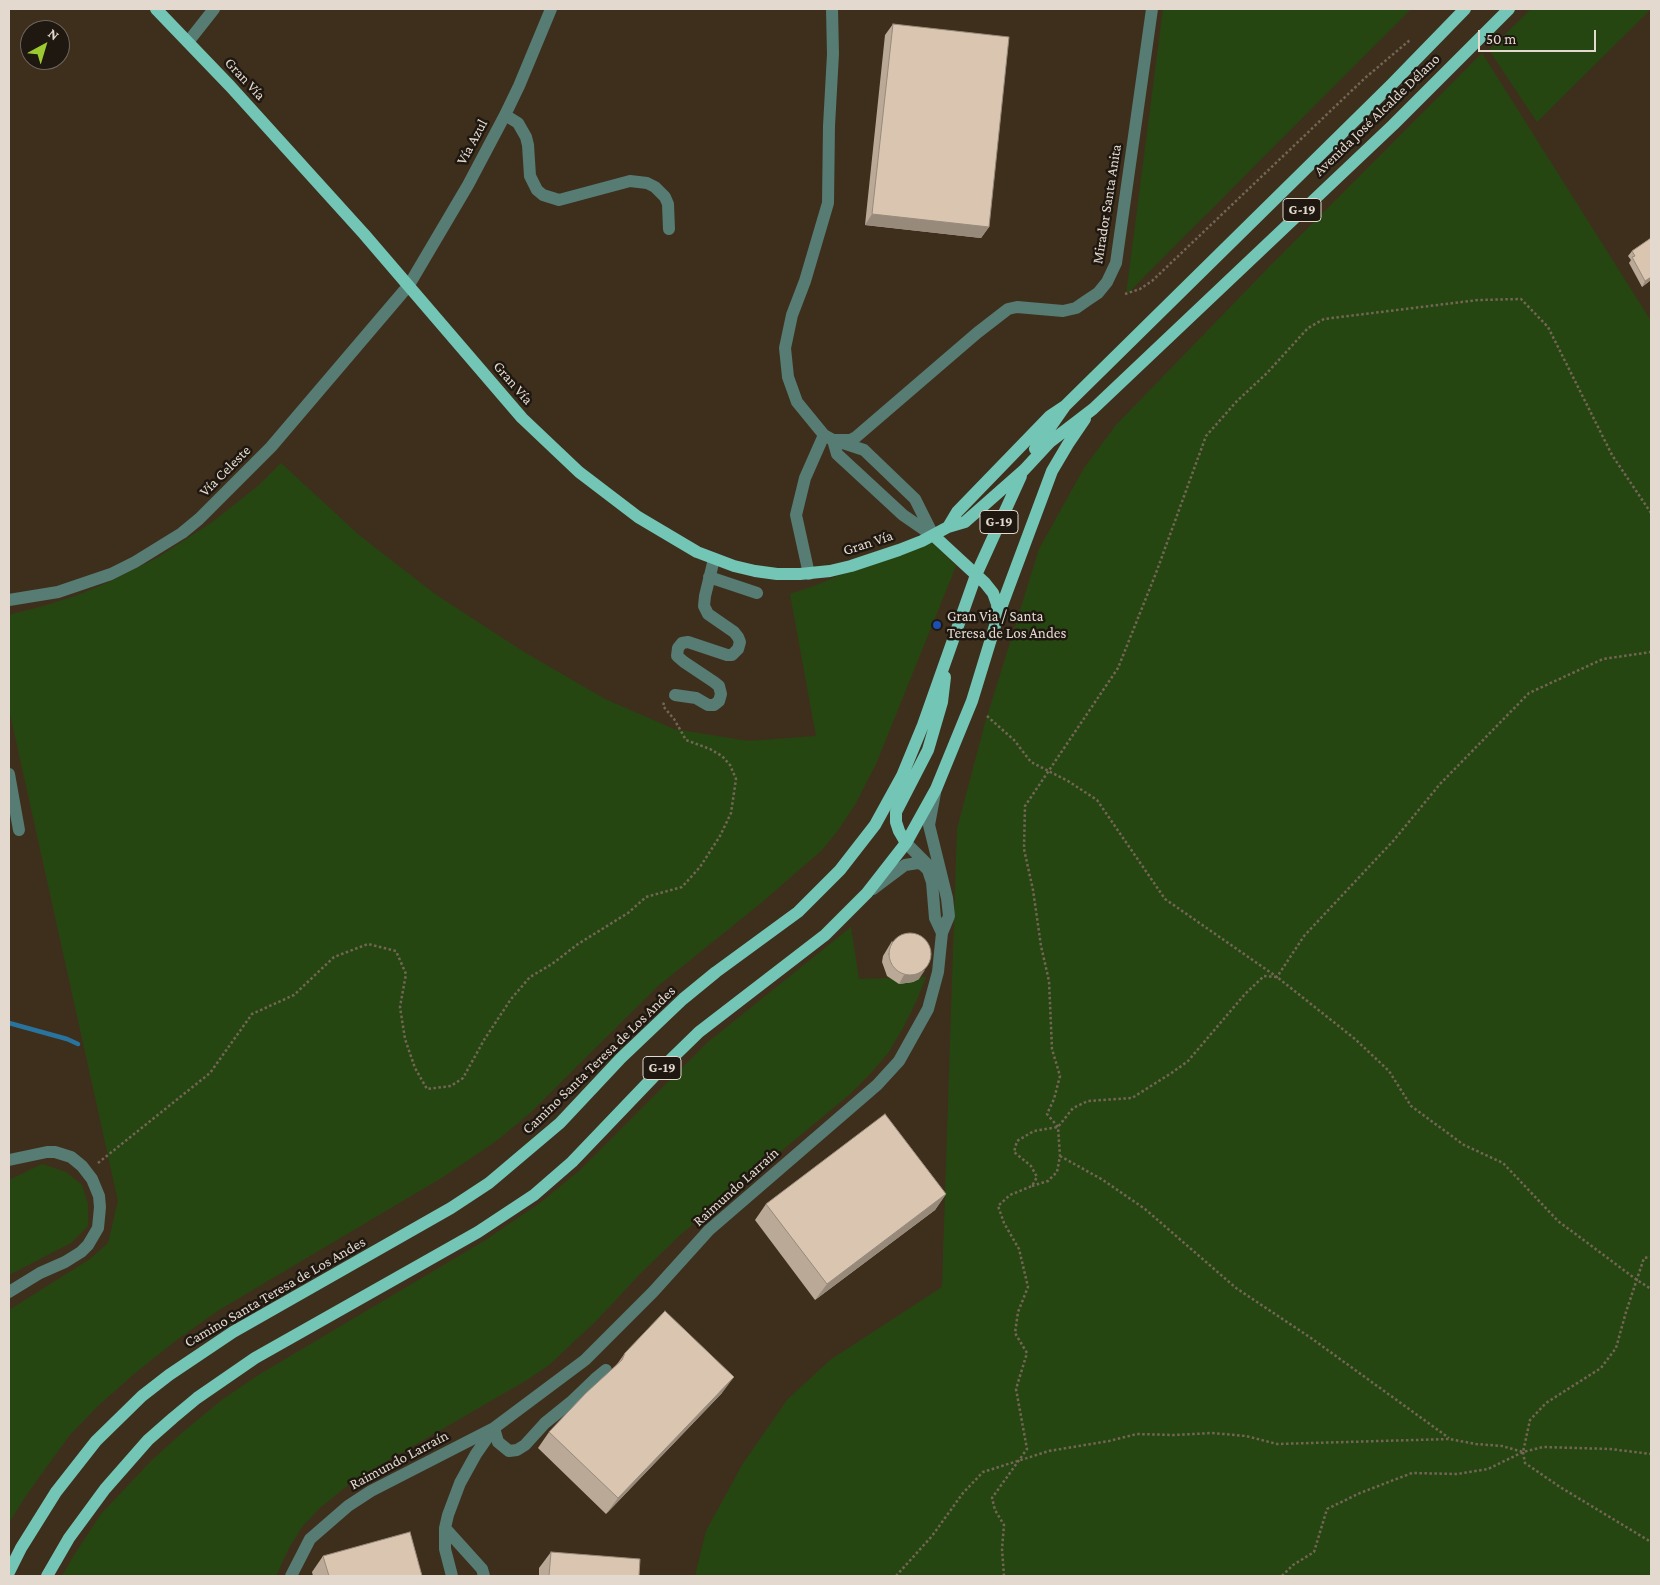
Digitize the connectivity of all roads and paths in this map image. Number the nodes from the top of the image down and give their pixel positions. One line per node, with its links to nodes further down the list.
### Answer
1 (156, 9): 9 (main road, Gran Vía)
2 (214, 9): 9 (street)
3 (551, 9): 10 (street, Vía Azul)
4 (832, 9): 16 (street)
5 (1152, 9): 16 (street, Mirador Santa Anita)
6 (1465, 9): 14 (main road, Avenida José Alcalde Délano / G-19)
7 (1509, 9): 15 (main road, Avenida José Alcalde Délano / G-19)
8 (1410, 40): 13 (path)
9 (188, 42): 12 (main road, Gran Vía)
10 (505, 115): 11 (street); 12 (street, Vía Azul)
11 (669, 229)
12 (409, 285): 21 (main road, Gran Vía); 26 (street, Vía Celeste)
13 (1125, 294)
14 (1065, 406): 17 (main road, Camino Santa Teresa de Los Andes / G-19); 19 (main road, Gran Vía)
15 (1092, 409): 17 (main road, Gran Vía); 27 (main road, G-19)
16 (828, 437): 20 (street); 20 (street); 22 (street)
17 (1024, 470): 19 (main road, Gran Vía); 23 (main road, Camino Santa Teresa de Los Andes / G-19)
18 (1651, 513): 32 (path)
19 (948, 526): 20 (main road, Gran Vía)
20 (933, 535): 22 (main road, Gran Vía); 23 (main road)
21 (714, 559): 22 (main road, Gran Vía); 24 (street)
22 (809, 574)
23 (976, 574): 27 (main road); 29 (main road, Camino Santa Teresa de Los Andes / G-19)
24 (709, 578): 25 (street); 30 (street)
25 (757, 593)
26 (9, 600)
27 (998, 616): 34 (main road, G-19)
28 (1651, 652): 40 (path)
29 (946, 657): 36 (main road); 58 (main road, Camino Santa Teresa de Los Andes / G-19)
30 (675, 695): 44 (path)
31 (987, 716): 32 (path)
32 (1048, 771): 40 (path); 41 (path)
33 (9, 774): 35 (street)
34 (936, 789): 36 (main road, G-19); 39 (street, Raimundo Larraín)
35 (19, 830)
36 (906, 843): 37 (street, Raimundo Larraín); 38 (main road, G-19)
37 (932, 882): 38 (street); 39 (street, Raimundo Larraín)
38 (867, 893): 59 (main road, G-19)
39 (942, 933): 51 (street, Raimundo Larraín)
40 (1277, 977): 41 (path); 47 (path)
41 (1058, 1127): 42 (path); 45 (path)
42 (1060, 1156): 45 (path); 52 (path)
43 (9, 1160): 44 (street)
44 (87, 1172): 49 (street)
45 (1032, 1186): 55 (path)
46 (1651, 1257): 47 (path)
47 (1637, 1280): 48 (path); 53 (path)
48 (1651, 1289)
49 (9, 1292)
50 (606, 1370): 51 (street)
51 (494, 1428): 56 (street, Raimundo Larraín); 60 (street, Raimundo Larraín)
52 (1450, 1439): 53 (path); 55 (path)
53 (1523, 1452): 54 (path); 57 (path); 65 (path)
54 (1651, 1454)
55 (1016, 1462): 63 (path); 64 (path)
56 (445, 1528): 61 (street, Raimundo Larraín); 62 (street)
57 (1651, 1542)
58 (9, 1572)
59 (47, 1576)
60 (291, 1576)
61 (452, 1576)
62 (484, 1576)
63 (896, 1576)
64 (1004, 1576)
65 (1282, 1576)

